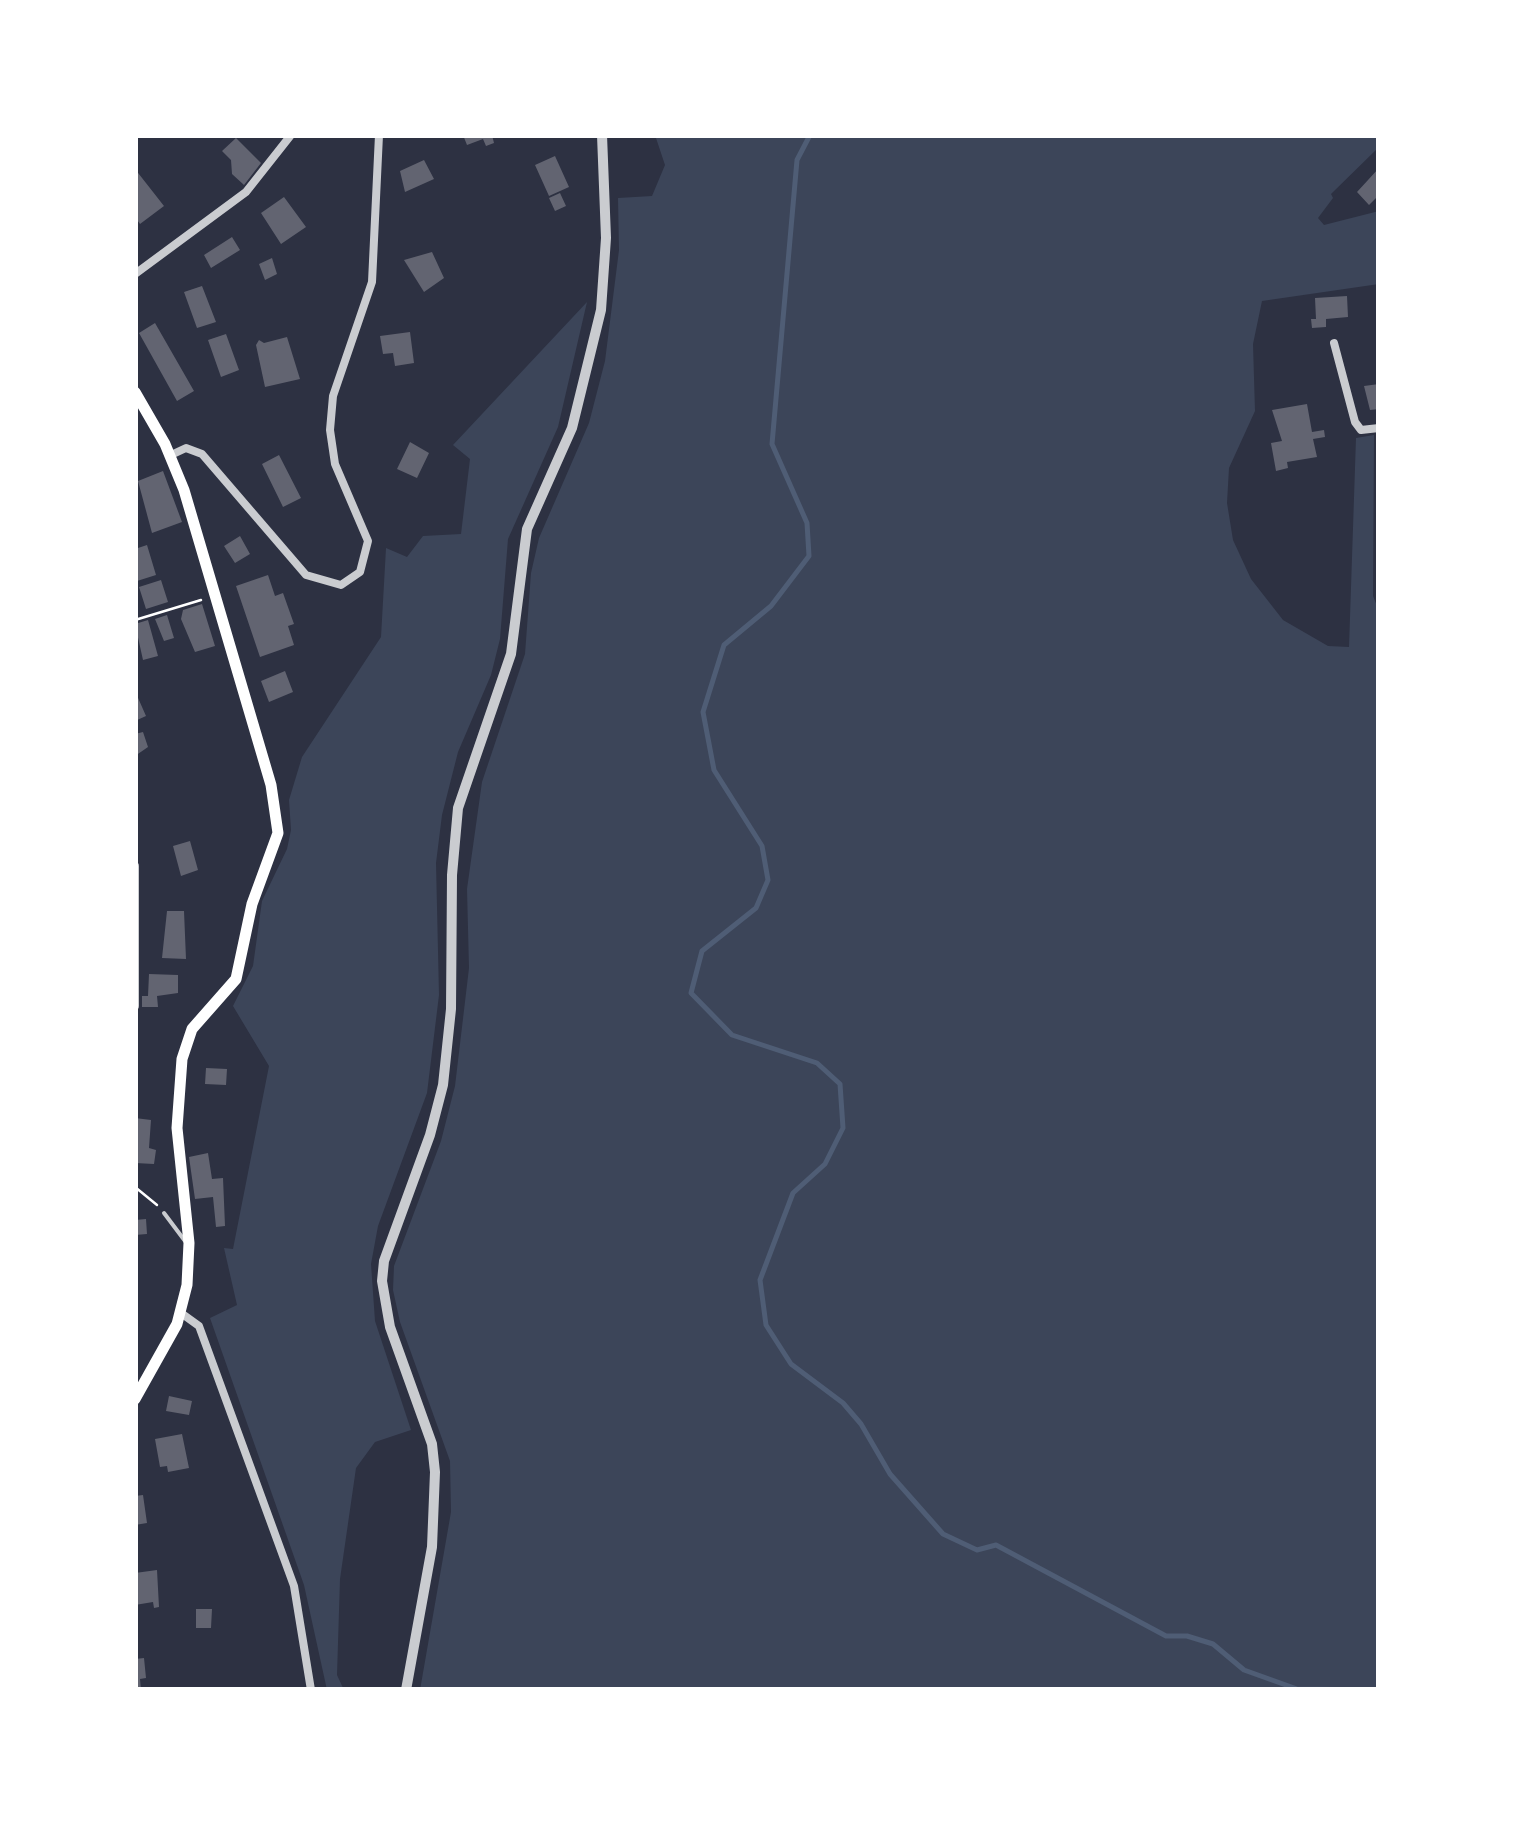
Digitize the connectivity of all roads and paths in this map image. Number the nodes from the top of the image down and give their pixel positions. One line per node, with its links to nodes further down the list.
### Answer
1 (291, 135): 4 (street)
2 (379, 135): 8 (street)
3 (602, 135): 19 (street)
4 (135, 274)
5 (1334, 343): 7 (street)
6 (135, 392): 8 (main road)
7 (1379, 428)
8 (171, 455): 9 (main road)
9 (216, 596): 10 (path); 15 (main road)
10 (135, 620)
11 (135, 866): 12 (street)
12 (135, 1006)
13 (135, 1187): 14 (path)
14 (164, 1213): 15 (lane)
15 (189, 1243): 16 (main road)
16 (181, 1313): 17 (main road); 18 (street)
17 (135, 1399)
18 (311, 1690)
19 (406, 1690)

